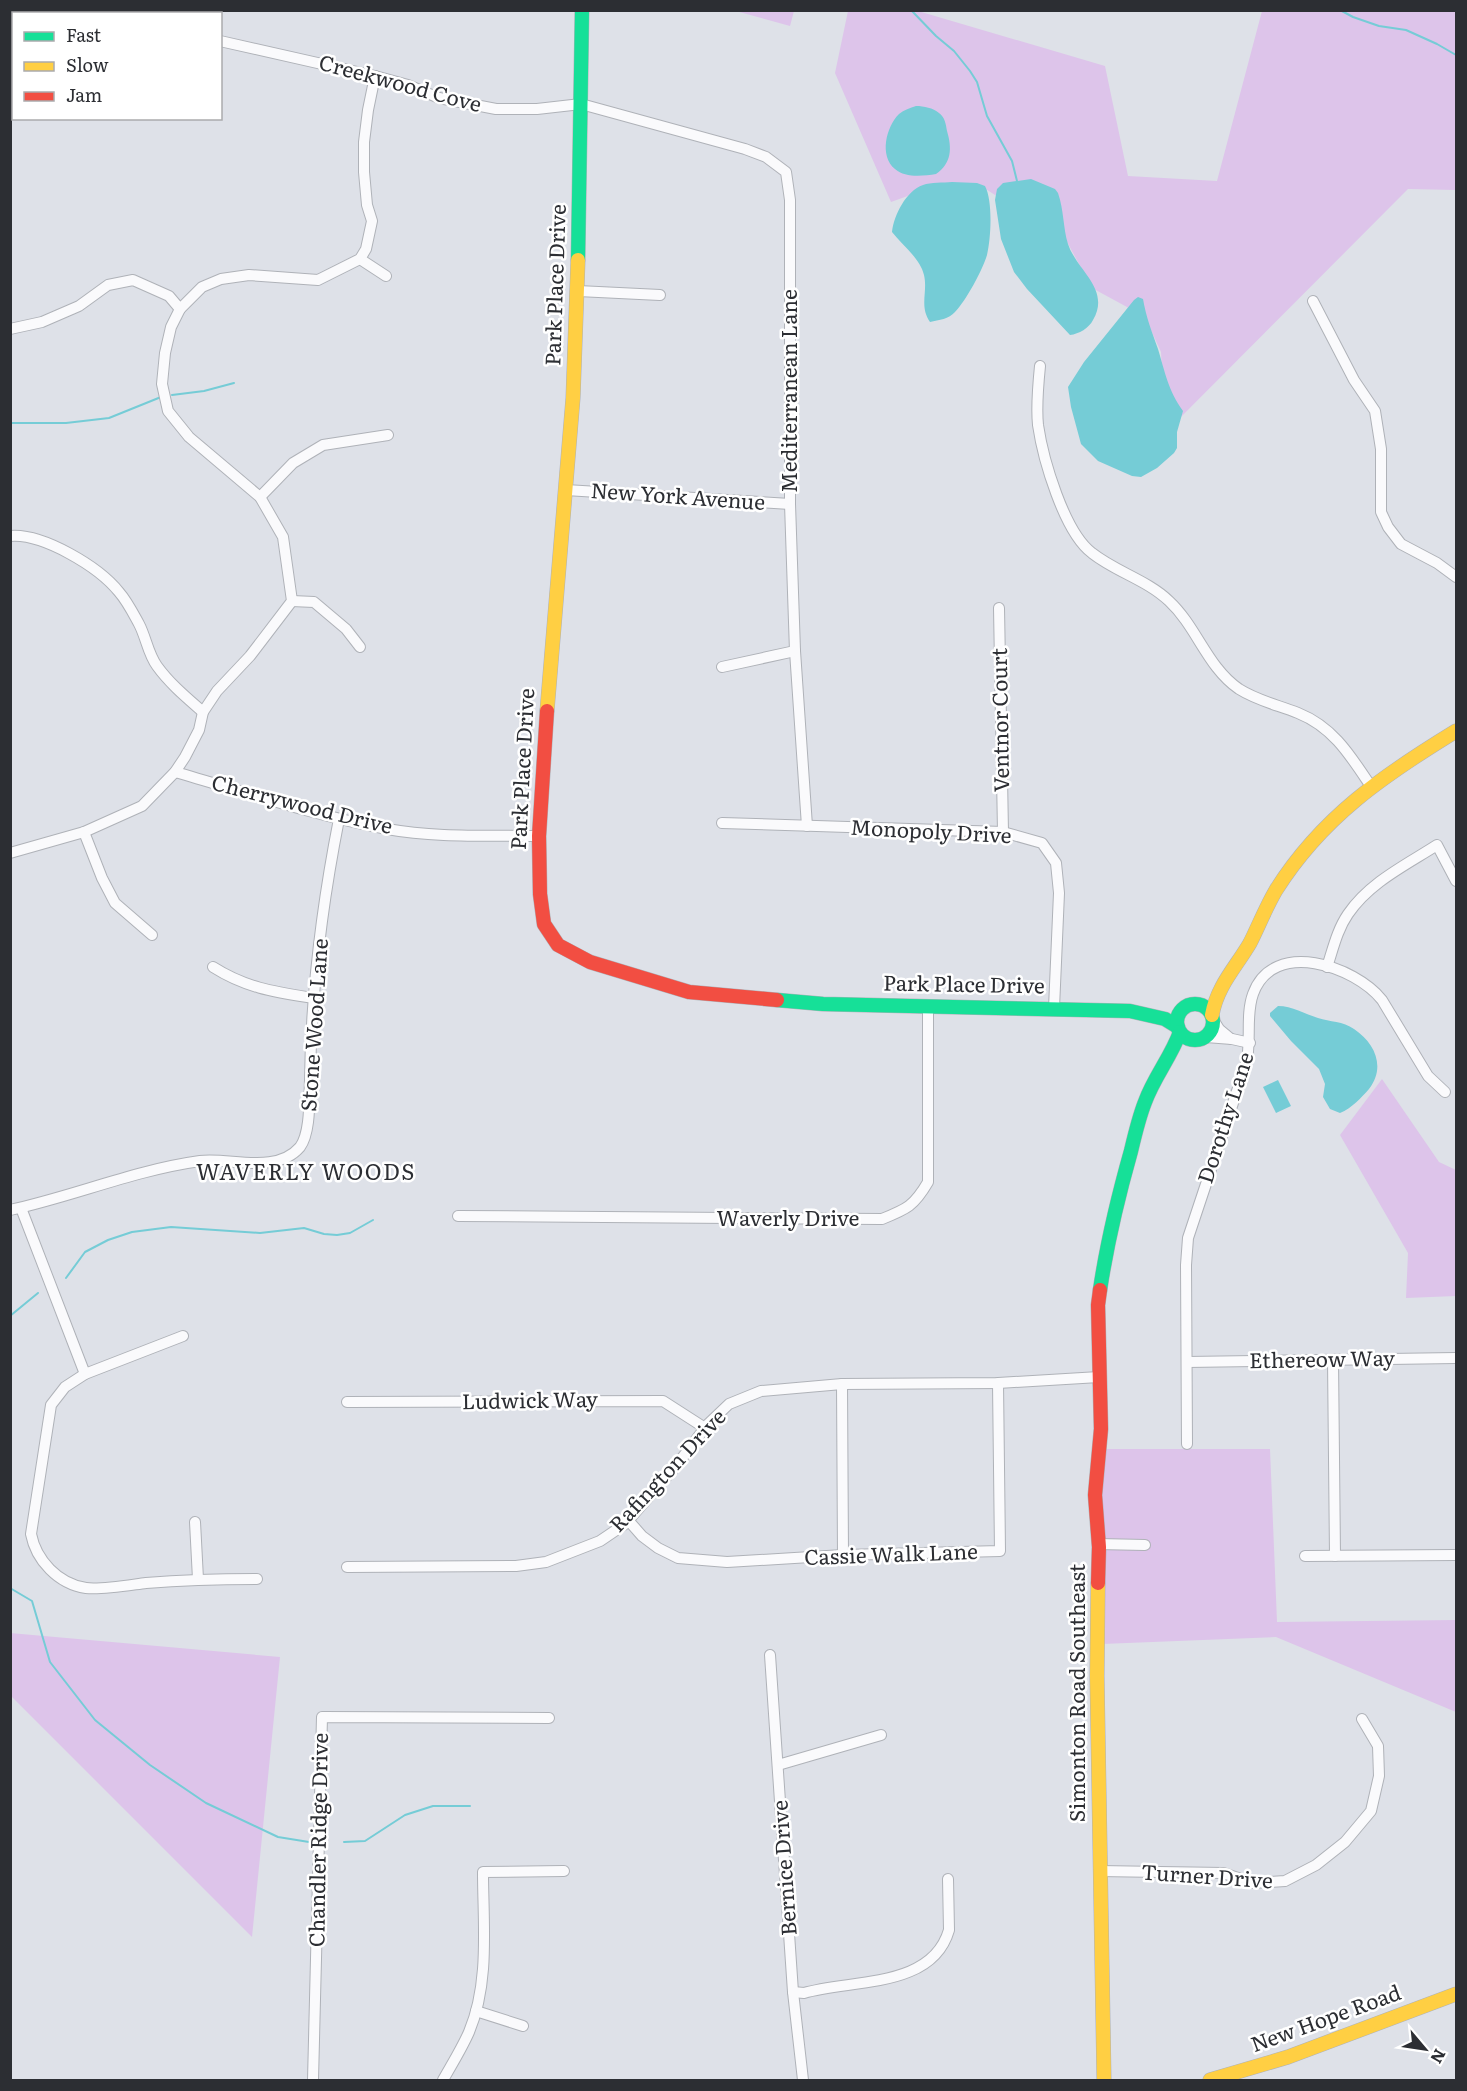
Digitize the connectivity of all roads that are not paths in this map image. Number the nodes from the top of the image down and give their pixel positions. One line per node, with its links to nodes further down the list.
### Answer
1 (582, 10): 4 (street, Park Place Drive)
2 (222, 41): 3 (street, Creekwood Cove)
3 (375, 76): 4 (street, Creekwood Cove); 5 (street)
4 (581, 104): 7 (street, Park Place Drive); 16 (street, Mediterranean Lane)
5 (360, 259): 6 (street); 10 (street)
6 (386, 276)
7 (578, 291): 8 (street); 14 (street, Park Place Drive)
8 (660, 295)
9 (1313, 301): 18 (street)
10 (180, 309): 11 (street); 15 (street)
11 (10, 329)
12 (1040, 366): 27 (street)
13 (388, 435): 15 (street)
14 (566, 490): 16 (street, New York Avenue); 33 (street, Park Place Drive)
15 (260, 497): 19 (street)
16 (790, 504): 22 (street, Mediterranean Lane)
17 (10, 537): 24 (street)
18 (1456, 577)
19 (292, 601): 21 (street); 24 (street)
20 (999, 608): 32 (street, Ventnor Court)
21 (360, 647)
22 (795, 651): 23 (street); 30 (street, Mediterranean Lane)
23 (722, 667)
24 (203, 712): 26 (street)
25 (1456, 731): 27 (street)
26 (175, 772): 28 (street, Cherrywood Drive); 31 (street)
27 (1370, 785): 36 (street)
28 (339, 819): 33 (street, Cherrywood Drive); 40 (street, Stone Wood Lane)
29 (722, 823): 30 (street, Monopoly Drive)
30 (807, 826): 32 (street, Monopoly Drive)
31 (84, 832): 34 (street); 37 (street)
32 (1003, 832): 43 (street, Monopoly Drive)
33 (539, 836): 42 (street, Park Place Drive)
34 (10, 853)
35 (1456, 881): 39 (street)
36 (1259, 920): 41 (street); 46 (street)
37 (152, 935)
38 (213, 967): 40 (street)
39 (1327, 967): 50 (street, Dorothy Lane); 51 (street, Dorothy Lane)
40 (313, 998): 53 (street, Stone Wood Lane)
41 (1197, 1004): 45 (street); 46 (street)
42 (928, 1006): 43 (street, Park Place Drive); 54 (street, Waverly Drive)
43 (1054, 1008): 44 (street, Park Place Drive)
44 (1130, 1011): 45 (street, Park Place Drive); 47 (street, Park Place Drive)
45 (1181, 1011): 47 (street)
46 (1213, 1018): 48 (street); 49 (street)
47 (1179, 1030): 48 (street); 52 (street)
48 (1199, 1039): 49 (street); 52 (street)
49 (1232, 1039): 50 (street)
50 (1250, 1043): 58 (street, Dorothy Lane)
51 (1445, 1092)
52 (1142, 1113): 60 (street, Simonton Road Southeast)
53 (16, 1209): 59 (street)
54 (458, 1216)
55 (183, 1336): 59 (street)
56 (1456, 1358): 57 (street, Ethereow Way)
57 (1333, 1360): 58 (street, Ethereow Way); 73 (street)
58 (1187, 1362): 65 (street, Dorothy Lane)
59 (85, 1374): 76 (street)
60 (1099, 1377): 61 (street, Rafington Drive); 68 (street, Simonton Road Southeast)
61 (998, 1383): 62 (street, Rafington Drive); 70 (street, Cassie Walk Lane)
62 (842, 1384): 64 (street, Rafington Drive); 70 (street)
63 (347, 1402): 64 (street, Ludwick Way)
64 (705, 1428): 66 (street, Rafington Drive)
65 (1187, 1444)
66 (628, 1520): 70 (street, Cassie Walk Lane); 74 (street, Rafington Drive)
67 (195, 1522): 76 (street)
68 (1098, 1544): 69 (street); 83 (street, Simonton Road Southeast)
69 (1145, 1545)
70 (843, 1555)
71 (1456, 1555): 73 (street)
72 (1305, 1556): 73 (street)
73 (1335, 1556)
74 (347, 1567)
75 (257, 1578): 76 (street)
76 (198, 1579)
77 (770, 1655): 81 (street, Bernice Drive)
78 (549, 1718): 90 (street, Chandler Ridge Drive)
79 (1362, 1719): 83 (street, Turner Drive)
80 (881, 1735): 81 (street)
81 (778, 1765): 85 (street, Bernice Drive)
82 (564, 1871): 87 (street)
83 (1099, 1871): 89 (street, Simonton Road Southeast)
84 (948, 1879): 85 (street)
85 (793, 1992): 92 (street, Bernice Drive)
86 (1456, 1994): 93 (street, New Hope Road)
87 (476, 2011): 88 (street); 91 (street)
88 (524, 2026)
89 (1103, 2074)
90 (314, 2080)
91 (443, 2080)
92 (803, 2080)
93 (1210, 2080)

